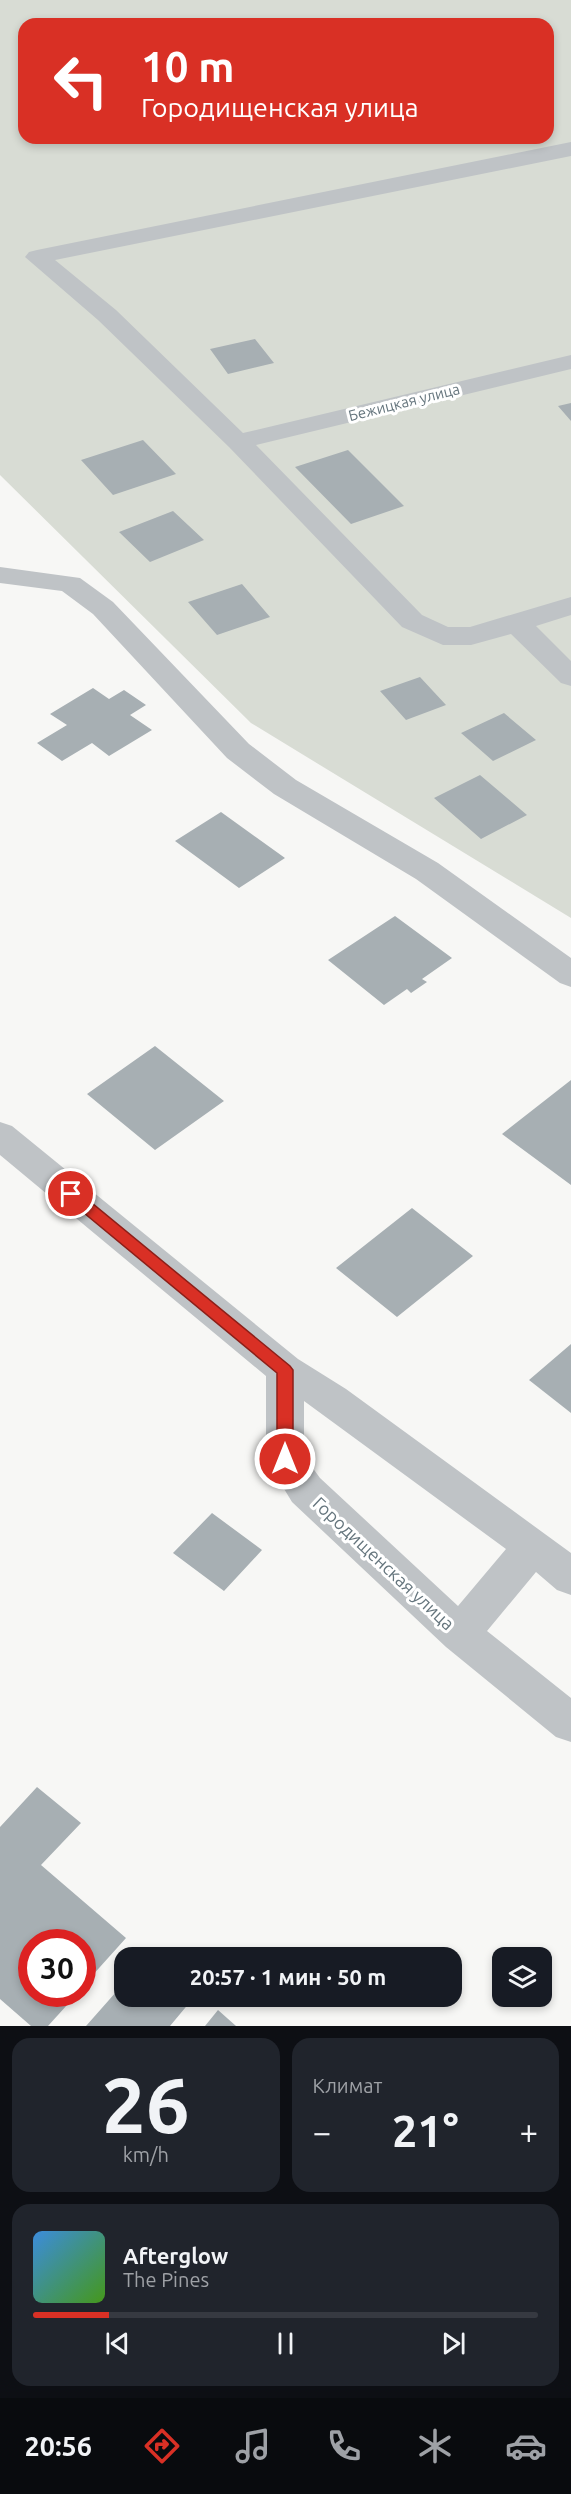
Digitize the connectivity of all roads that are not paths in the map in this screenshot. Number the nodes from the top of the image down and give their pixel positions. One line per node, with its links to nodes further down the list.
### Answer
1 (571, 149): 3 (street)
2 (571, 362): 3 (street, Бежицкая улица)
3 (238, 442): 6 (street)
4 (0, 575): 8 (street)
5 (571, 606): 6 (street)
6 (516, 623): 7 (street)
7 (571, 677)
8 (571, 975)
9 (0, 1136): 10 (street)
10 (285, 1370): 11 (street); 13 (street, Городищенская улица)
11 (533, 1546): 12 (street); 13 (street, Городищенская улица)
12 (571, 1577)
13 (460, 1634): 14 (street)
14 (571, 1724)

